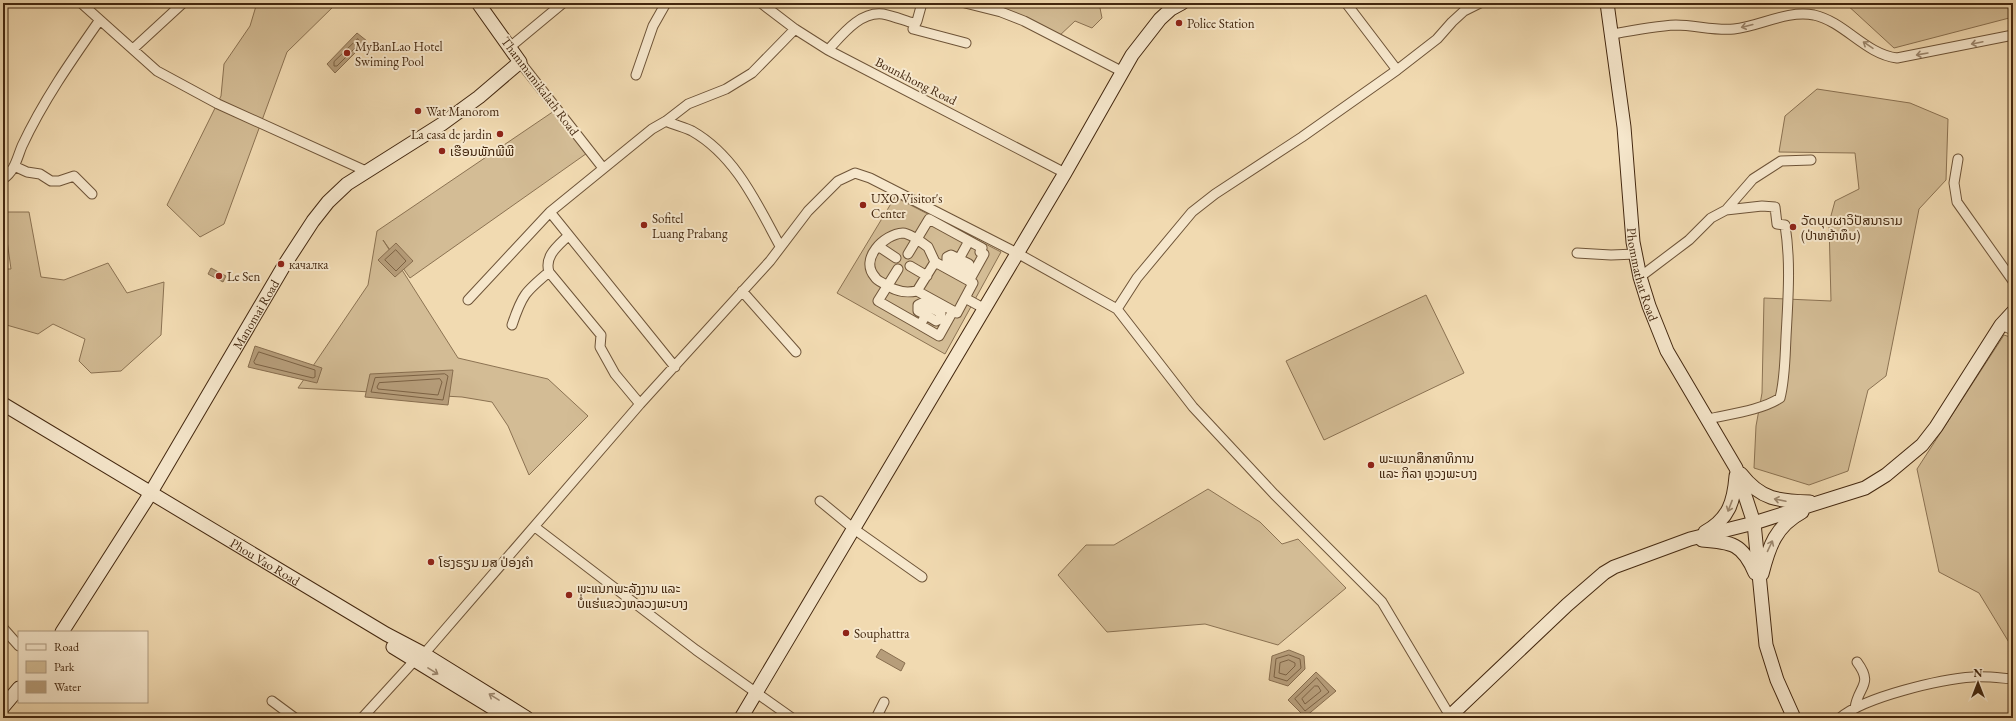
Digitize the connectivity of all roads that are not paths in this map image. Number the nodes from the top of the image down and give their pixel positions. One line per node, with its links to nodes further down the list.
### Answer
1 (81, 3): 14 (street)
2 (183, 3): 21 (street)
3 (478, 3): 20 (street, Thammamikalath Road)
4 (563, 3): 20 (street)
5 (666, 3): 26 (street)
6 (762, 3): 16 (street, Bounkhong Road)
7 (922, 3): 15 (street)
8 (965, 3): 25 (street)
9 (1182, 3): 13 (street)
10 (1346, 3): 24 (street)
11 (1480, 3): 24 (street)
12 (1607, 3): 17 (street, Phommathat Road)
13 (1168, 6): 25 (street)
14 (99, 21): 21 (street); 30 (street)
15 (917, 21): 19 (street); 22 (street)
16 (795, 29): 22 (street, Bounkhong Road); 27 (street)
17 (1612, 34): 18 (street, one-way to 17); 46 (street, Phommathat Road)
18 (2013, 35)
19 (966, 43)
20 (510, 47): 23 (street, Thammamikalath Road)
21 (133, 49): 32 (street)
22 (828, 50): 33 (street, Bounkhong Road)
23 (520, 62): 31 (street, Thammamikalath Road); 32 (street, Manomai Road)
24 (1397, 70): 63 (street)
25 (1123, 72): 33 (street)
26 (636, 75)
27 (666, 121): 31 (street); 41 (street)
28 (1958, 159): 56 (street)
29 (1811, 160): 36 (street)
30 (14, 166): 34 (street); 35 (street)
31 (603, 168): 37 (street)
32 (366, 170): 78 (street, Manomai Road)
33 (1065, 173): 43 (street)
34 (3, 179)
35 (92, 194)
36 (1726, 210): 54 (street); 76 (street)
37 (550, 212): 38 (street); 61 (street)
38 (568, 236): 52 (street); 72 (street)
39 (917, 239): 40 (street); 42 (street); 45 (street); 49 (street)
40 (969, 241): 48 (street); 55 (street)
41 (780, 246): 43 (street); 58 (street)
42 (878, 246): 47 (street); 57 (street)
43 (1017, 253): 62 (street); 63 (street)
44 (1577, 253): 46 (street)
45 (908, 254)
46 (1636, 254): 54 (street, Phommathat Road)
47 (896, 258)
48 (959, 259)
49 (935, 262): 53 (street); 55 (street)
50 (910, 266): 53 (street)
51 (898, 269): 57 (street)
52 (549, 272): 68 (street); 74 (street)
53 (927, 276): 59 (street)
54 (1640, 277): 76 (street, Phommathat Road)
55 (969, 281): 60 (street)
56 (2013, 281)
57 (888, 286): 59 (street); 67 (street)
58 (742, 291): 71 (street); 72 (street)
59 (917, 291): 64 (street)
60 (965, 298): 62 (street); 64 (street)
61 (468, 300)
62 (985, 309): 83 (street)
63 (1117, 309): 99 (street)
64 (954, 311): 67 (street)
65 (2013, 312): 69 (street)
66 (926, 315): 67 (street)
67 (920, 325)
68 (512, 326)
69 (2001, 326): 70 (street); 80 (street)
70 (2013, 330)
71 (796, 352)
72 (675, 367): 74 (street)
73 (3, 404): 78 (street, Phou Vao Road)
74 (640, 404): 82 (street)
75 (3, 414): 78 (street, Phou Vao Road)
76 (1708, 419): 77 (street, Phommathat Road)
77 (1736, 468): 80 (street, one-way to 77); 81 (street, Phommathat Road); 84 (street, one-way to 84)
78 (149, 495): 88 (street, Manomai Road); 90 (street, Phou Vao Road)
79 (820, 501): 83 (street)
80 (1819, 502): 81 (street); 86 (street, one-way to 80)
81 (1754, 523): 84 (street); 86 (street, Phommathat Road)
82 (535, 527): 90 (street); 94 (street)
83 (854, 529): 85 (street); 94 (street)
84 (1690, 539): 86 (street); 99 (street)
85 (922, 577)
86 (1760, 584): 107 (street, Phommathat Road)
87 (3, 628): 89 (street)
88 (63, 631)
89 (18, 645)
90 (419, 657): 101 (street); 102 (street, Phou Vao Road, one-way to 102); 103 (street, Phou Vao Road, one-way to 90)
91 (1857, 662): 98 (street)
92 (2013, 679): 98 (street)
93 (18, 689): 97 (street)
94 (756, 694): 104 (street); 105 (street)
95 (272, 701): 100 (street)
96 (884, 702): 106 (street)
97 (3, 707)
98 (1855, 708): 108 (street)
99 (1449, 717)
100 (295, 718)
101 (362, 718)
102 (509, 718)
103 (527, 718)
104 (741, 718)
105 (792, 718)
106 (876, 718)
107 (1794, 718)
108 (1840, 718)

